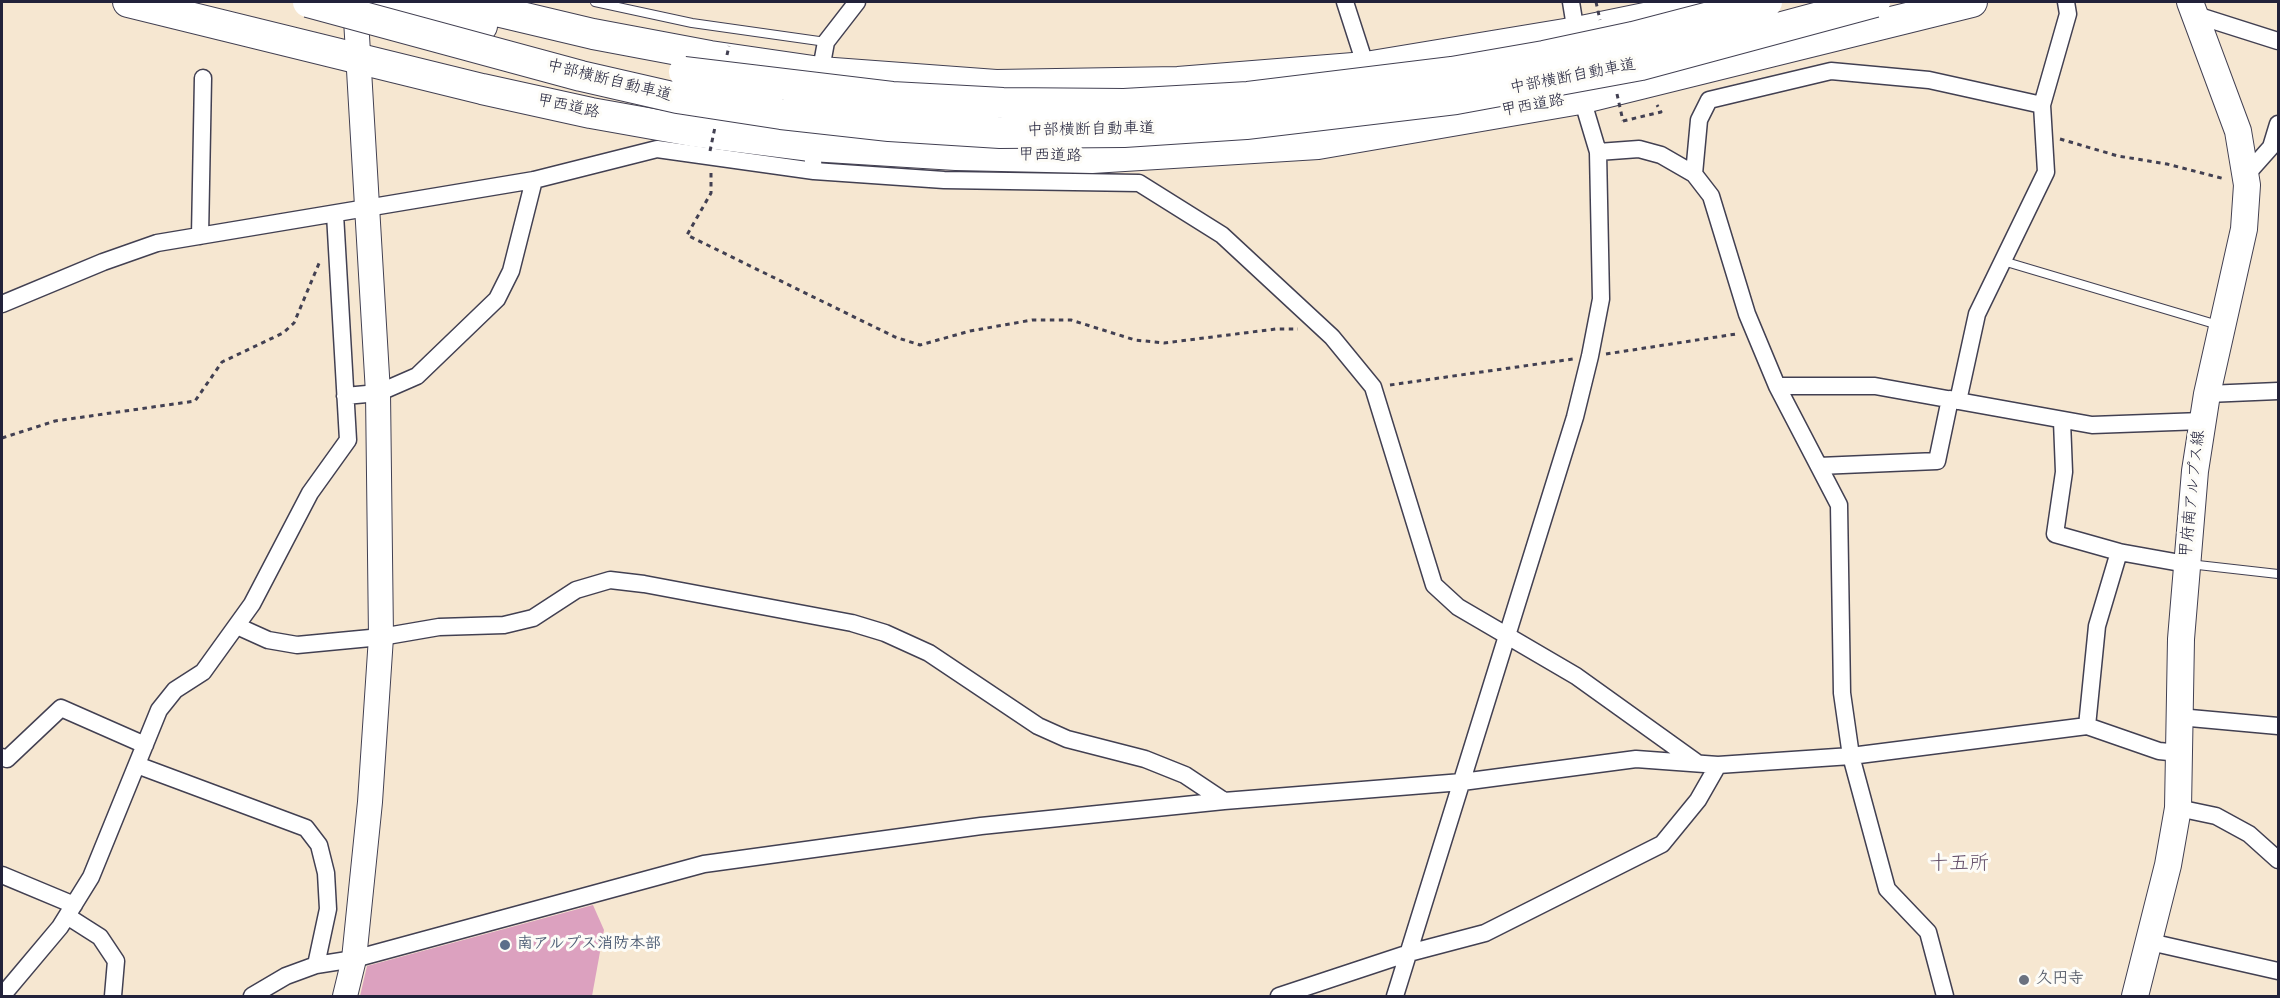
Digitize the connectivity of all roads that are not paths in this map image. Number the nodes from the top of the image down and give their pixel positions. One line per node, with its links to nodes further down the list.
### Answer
1 (128, 2): 19 (highway, 甲西道路)
2 (308, 2): 12 (highway, 中部横断自動車道, bridge)
3 (355, 2): 19 (street)
4 (380, 2): 11 (highway, 中部横断自動車道, bridge)
5 (458, 2): 21 (highway)
6 (596, 2): 18 (lane)
7 (857, 2): 18 (street)
8 (1345, 2): 20 (street)
9 (1570, 2): 16 (street)
10 (1706, 2): 16 (highway)
11 (1767, 2)
12 (1875, 2)
13 (1972, 2): 23 (highway, 甲西道路)
14 (2066, 2): 24 (street)
15 (2193, 8): 17 (street); 29 (main road, 甲府南アルプス線)
16 (1577, 32): 20 (highway); 23 (street)
17 (2278, 41)
18 (826, 42): 21 (street)
19 (359, 60): 27 (highway, 甲西道路); 31 (street)
20 (1366, 67): 21 (highway)
21 (819, 72): 27 (street)
22 (204, 78): 33 (street)
23 (1580, 99): 26 (street); 27 (highway, 甲西道路)
24 (2042, 105): 28 (street); 34 (street)
25 (2278, 124): 29 (street)
26 (1598, 152): 28 (street); 50 (street)
27 (812, 159): 30 (street); 50 (street)
28 (1694, 174): 37 (street)
29 (2247, 179): 36 (main road, 甲府南アルプス線)
30 (534, 180): 31 (street); 39 (street)
31 (366, 209): 32 (street); 39 (street)
32 (335, 214): 33 (street); 41 (street)
33 (200, 236): 35 (street)
34 (2003, 261): 36 (lane); 42 (street)
35 (2, 304)
36 (2222, 326): 40 (main road, 甲府南アルプス線)
37 (1778, 386): 42 (street); 45 (street)
38 (2278, 391): 40 (street)
39 (378, 393): 41 (street); 51 (street)
40 (2207, 394): 44 (main road, 甲府南アルプス線)
41 (345, 396): 49 (street)
42 (1954, 400): 43 (street); 45 (street)
43 (2062, 421): 44 (street); 46 (street)
44 (2202, 421): 47 (main road, 甲府南アルプス線)
45 (1819, 466): 57 (street)
46 (2119, 552): 47 (street); 53 (street)
47 (2186, 564): 48 (lane); 52 (main road, 甲府南アルプス線)
48 (2278, 574)
49 (237, 626): 51 (street); 55 (street)
50 (1508, 634): 59 (street); 62 (street)
51 (381, 637): 63 (street); 70 (street)
52 (2179, 717): 54 (street); 56 (main road, 甲府南アルプス線)
53 (2087, 726): 56 (street); 57 (street)
54 (2278, 726)
55 (145, 745): 58 (street); 60 (street)
56 (2179, 753): 64 (main road, 甲府南アルプス線)
57 (1851, 756): 61 (street); 79 (street)
58 (2, 757)
59 (1697, 763): 61 (street); 62 (street)
60 (137, 765): 67 (street); 71 (street)
61 (1719, 765): 69 (street)
62 (1462, 782): 63 (street); 69 (street)
63 (1224, 801): 70 (street)
64 (2178, 808): 65 (street); 68 (main road, 甲府南アルプス線)
65 (2278, 860)
66 (2, 875): 67 (street)
67 (70, 910): 73 (street); 74 (street)
68 (2150, 942): 72 (street); 80 (main road, 甲府南アルプス線)
69 (1409, 953): 77 (street); 78 (street)
70 (354, 959): 71 (street); 76 (street)
71 (316, 965): 75 (street)
72 (2278, 971)
73 (2, 996)
74 (113, 996)
75 (252, 996)
76 (345, 996)
77 (1279, 996)
78 (1395, 996)
79 (1946, 996)
80 (2135, 996)

